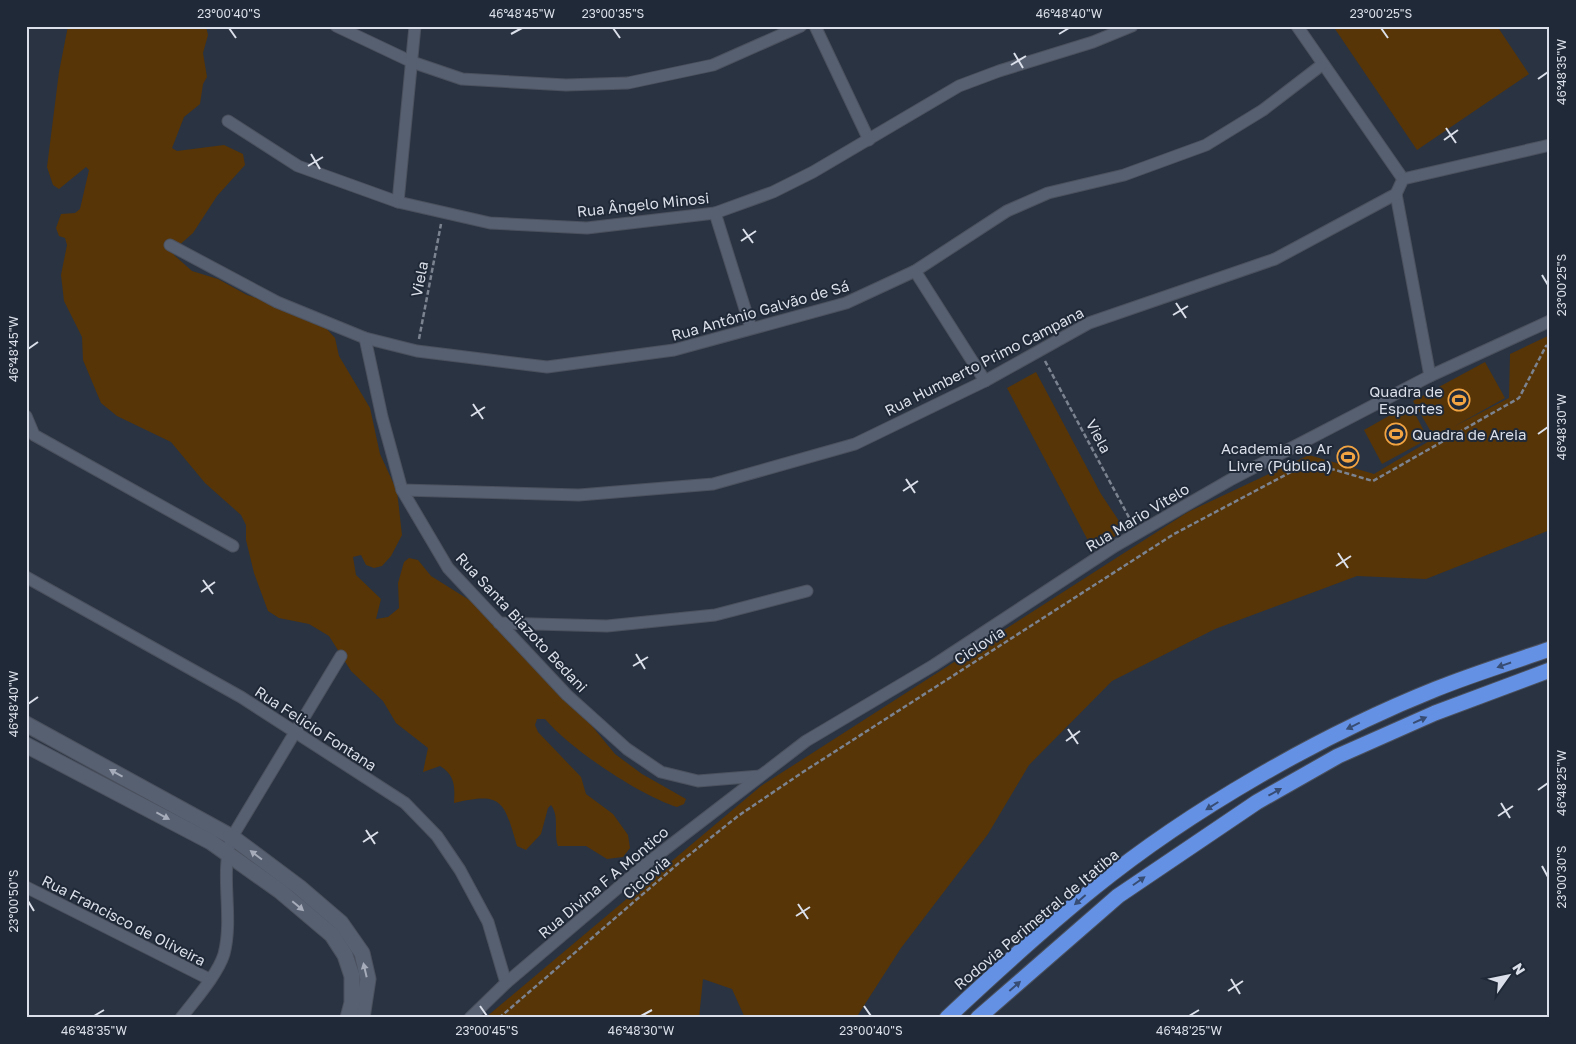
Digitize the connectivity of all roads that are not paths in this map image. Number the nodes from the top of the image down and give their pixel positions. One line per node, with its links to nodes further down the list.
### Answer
1 (336, 26): 7 (street)
2 (415, 26): 7 (street)
3 (801, 26): 7 (street)
4 (815, 26): 10 (street)
5 (1132, 26): 10 (street, Rua Ângelo Minosi)
6 (1297, 26): 8 (street)
7 (412, 62): 14 (street)
8 (1323, 64): 12 (street); 17 (street, Rua Antônio Galvão de Sá)
9 (228, 121): 14 (street, Rua Ângelo Minosi)
10 (869, 140): 15 (street, Rua Ângelo Minosi)
11 (1550, 145): 12 (street)
12 (1403, 180): 13 (street)
13 (1396, 194): 21 (street); 22 (street, Rua Humberto Primo Campana)
14 (398, 202): 15 (street, Rua Ângelo Minosi)
15 (715, 213): 19 (street)
16 (170, 245): 20 (street, Rua Antônio Galvão de Sá)
17 (915, 271): 19 (street, Rua Antônio Galvão de Sá); 22 (street)
18 (1550, 321): 21 (street, Rua Mario Vitelo)
19 (751, 328): 20 (street, Rua Antônio Galvão de Sá)
20 (365, 338): 25 (street, Rua Santa Biazoto Bedani)
21 (1430, 376): 36 (street, Rua Mario Vitelo)
22 (985, 381): 25 (street, Rua Humberto Primo Campana)
23 (26, 416): 24 (street)
24 (30, 439): 26 (street)
25 (402, 490): 29 (street, Rua Santa Biazoto Bedani)
26 (233, 546)
27 (26, 577): 34 (street, Rua Felicio Fontana)
28 (806, 591): 29 (street)
29 (499, 623): 36 (street, Rua Santa Biazoto Bedani)
30 (1550, 649): 46 (highway, Rodovia Perimetral de Itatiba, one-way to 46)
31 (341, 656): 34 (street)
32 (1550, 670): 47 (highway, one-way to 32)
33 (26, 724): 37 (main road, one-way to 33)
34 (295, 730): 37 (street); 41 (street, Rua Felicio Fontana)
35 (26, 745): 38 (main road, one-way to 38)
36 (760, 776): 41 (street, Rua Divina F A Montico)
37 (232, 836): 38 (street); 44 (main road, one-way to 37)
38 (227, 852): 40 (street); 43 (main road, one-way to 43)
39 (26, 887): 40 (street, Rua Francisco de Oliveira)
40 (209, 979): 42 (street)
41 (506, 984): 45 (street, Rua Divina F A Montico)
42 (181, 1018)
43 (348, 1018)
44 (362, 1018)
45 (470, 1018)
46 (947, 1018)
47 (978, 1018)

